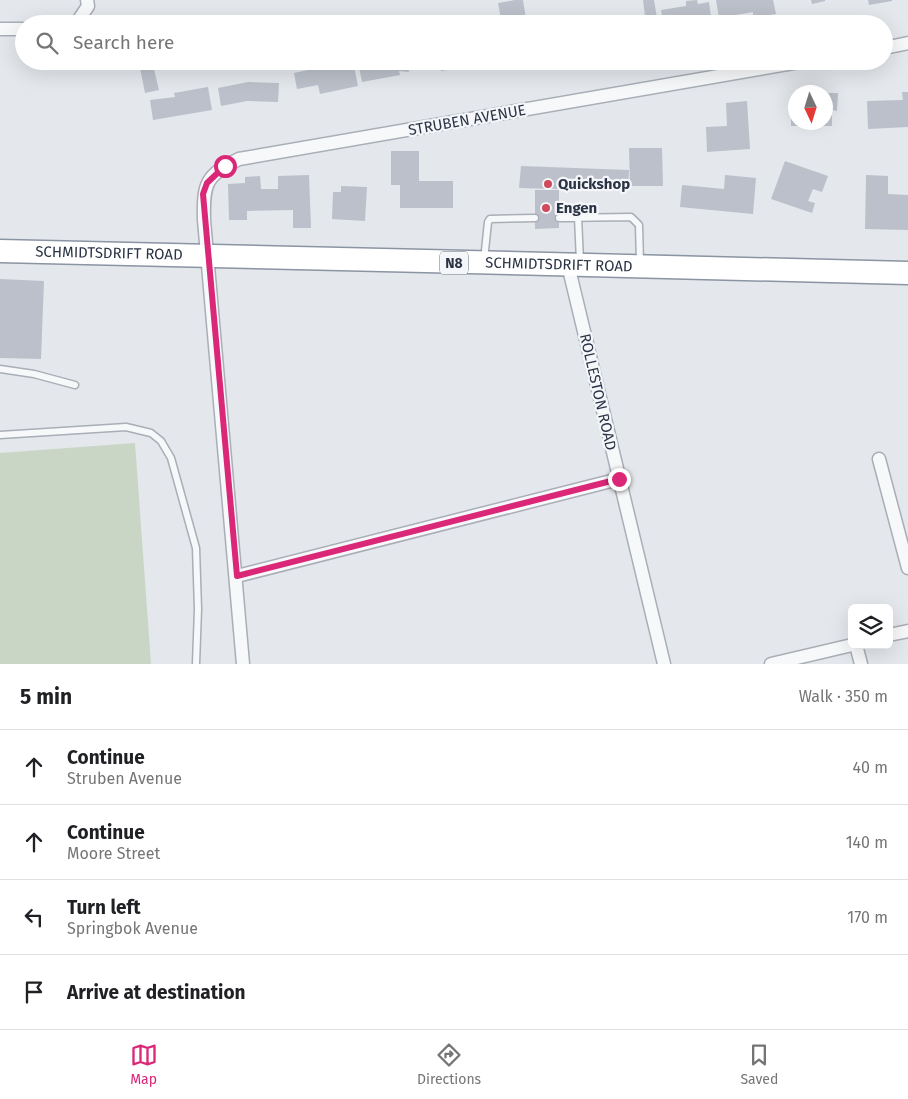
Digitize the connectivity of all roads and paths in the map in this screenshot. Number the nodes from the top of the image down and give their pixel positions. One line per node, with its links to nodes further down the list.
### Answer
1 (87, 0): 2 (street)
2 (82, 15)
3 (0, 29): 4 (street)
4 (15, 29)
5 (908, 43): 6 (street)
6 (893, 46)
7 (753, 70): 12 (street, STRUBEN AVENUE)
8 (578, 217): 10 (lane); 14 (lane); 15 (lane)
9 (535, 218): 13 (lane)
10 (559, 218)
11 (0, 252): 12 (highway, SCHMIDTSDRIFT ROAD / N8)
12 (207, 254): 13 (highway, SCHMIDTSDRIFT ROAD / N8); 23 (street, STRUBEN AVENUE)
13 (483, 264): 14 (highway, SCHMIDTSDRIFT ROAD / N8)
14 (574, 265): 15 (highway, SCHMIDTSDRIFT ROAD / N8); 21 (street, ROLLESTON ROAD)
15 (640, 266): 16 (highway, SCHMIDTSDRIFT ROAD / N8)
16 (908, 273)
17 (0, 370): 18 (lane)
18 (75, 386)
19 (0, 435): 28 (lane)
20 (880, 459): 22 (street)
21 (619, 479): 23 (street); 30 (street, ROLLESTON ROAD)
22 (908, 568)
23 (237, 576): 29 (street, STRUBEN AVENUE)
24 (908, 630): 25 (street)
25 (893, 634)
26 (848, 646): 31 (street)
27 (857, 649): 32 (street)
28 (196, 664)
29 (243, 664)
30 (664, 664)
31 (771, 664)
32 (860, 664)

